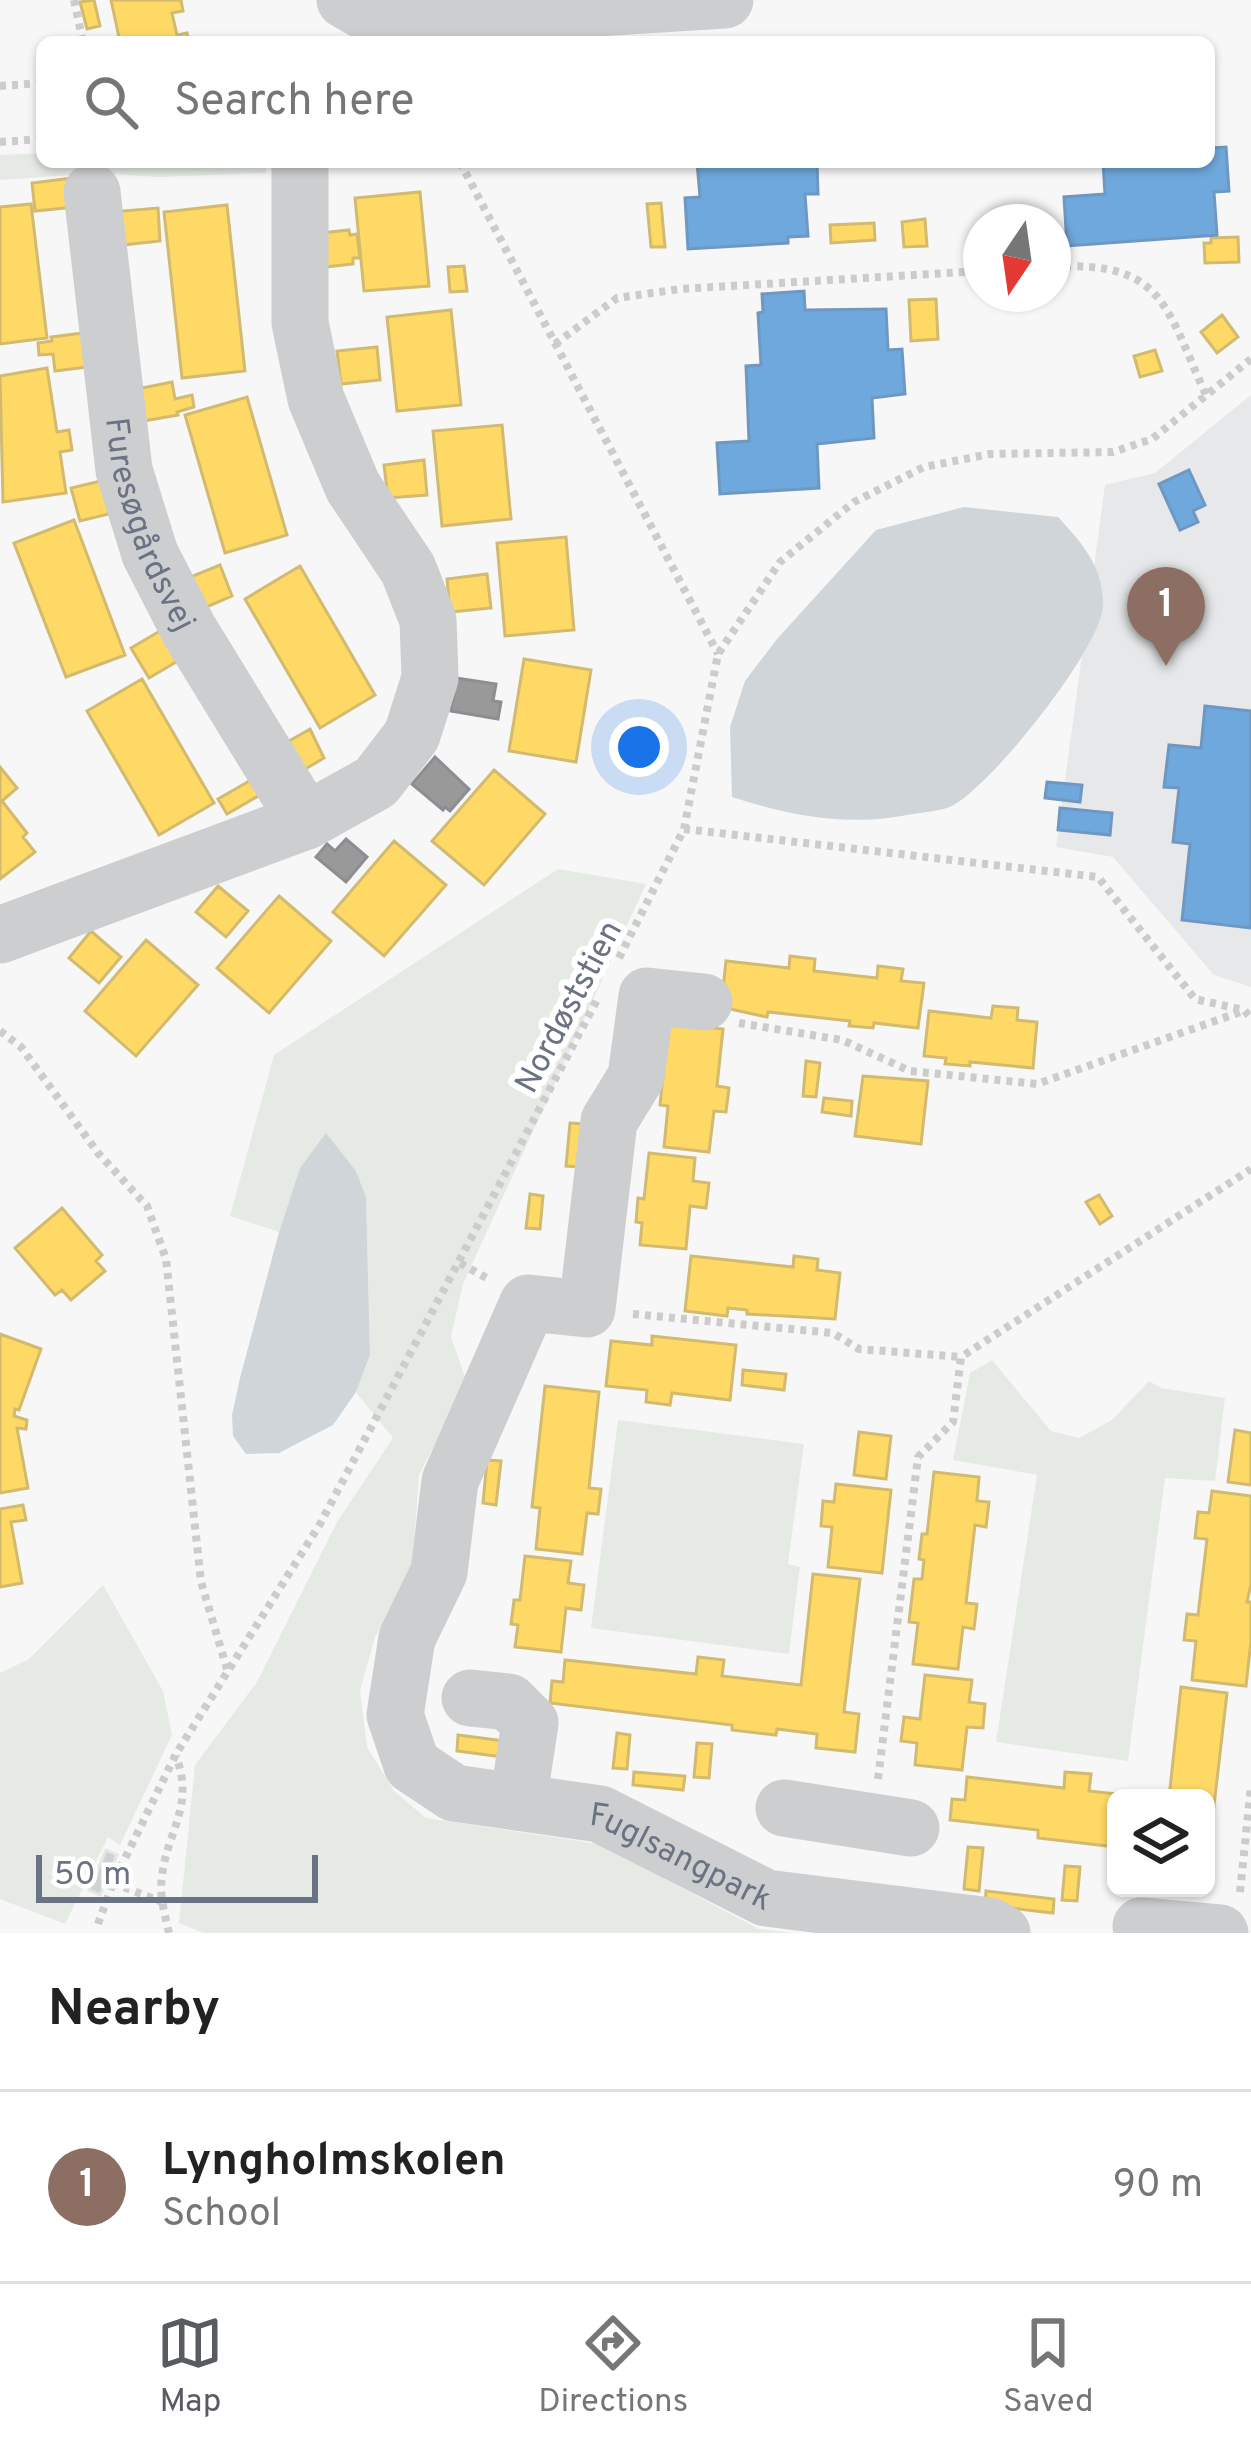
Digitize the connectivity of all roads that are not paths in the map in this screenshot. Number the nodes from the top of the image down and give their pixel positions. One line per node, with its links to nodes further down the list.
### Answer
1 (725, 0): 2 (street)
2 (343, 15)
3 (300, 168): 5 (street)
4 (92, 192): 5 (street, Furesøgårdsvej)
5 (306, 821): 6 (street)
6 (0, 934)
7 (704, 1002): 9 (street, Fuglsangpark)
8 (470, 1698): 9 (street)
9 (518, 1802): 11 (street, Fuglsangpark)
10 (784, 1808): 11 (street)
11 (842, 1907): 14 (street, Fuglsangpark)
12 (1141, 1925): 13 (street)
13 (1220, 1928)
14 (1002, 1933)

